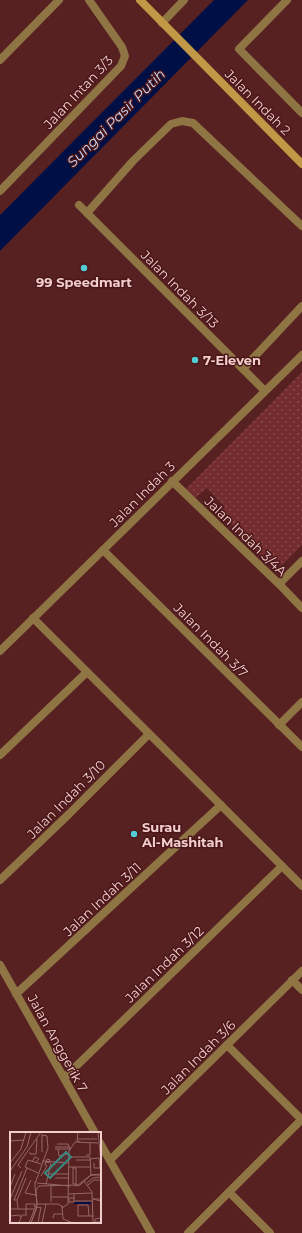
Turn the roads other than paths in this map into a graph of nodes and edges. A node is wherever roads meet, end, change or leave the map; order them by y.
1 (59, 0) edge
2 (89, 0) edge
3 (140, 0) edge
4 (184, 0) edge
5 (287, 0) edge
6 (162, 23) junction
7 (0, 60) edge
8 (302, 113) edge
9 (302, 164) edge
10 (0, 191) edge
11 (79, 205) dead end
12 (87, 213) junction
13 (302, 226) edge
14 (302, 306) edge
15 (302, 355) edge
16 (242, 369) junction
17 (264, 390) junction
18 (172, 481) junction
19 (103, 550) junction
20 (302, 561) edge
21 (279, 584) junction
22 (302, 608) edge
23 (33, 618) junction
24 (0, 651) edge
25 (87, 672) junction
26 (302, 702) edge
27 (279, 725) junction
28 (149, 734) junction
29 (302, 747) edge
30 (0, 755) edge
31 (221, 806) junction
32 (282, 866) junction
33 (0, 880) edge
34 (302, 886) edge
35 (0, 965) edge
36 (302, 971) edge
37 (292, 980) junction
38 (302, 990) edge
39 (16, 994) junction
40 (227, 1045) junction
41 (64, 1078) junction
42 (302, 1119) edge
43 (94, 1132) edge
44 (101, 1145) edge
45 (110, 1160) junction
46 (229, 1192) junction
47 (151, 1233) edge
48 (188, 1233) edge
49 (270, 1233) edge

1 - 7 street
2 - 10 street, Jalan Intan 3/3
3 - 6 street, Jalan Indah 2
4 - 6 street
5 - 8 street
6 - 9 street, Jalan Indah 2
11 - 12 street, Jalan Indah 3/13
12 - 13 street
12 - 16 street, Jalan Indah 3/13
14 - 16 street
15 - 17 street, Jalan Indah 3
16 - 17 street, Jalan Indah 3/13
17 - 18 street, Jalan Indah 3
18 - 19 street, Jalan Indah 3
18 - 21 street, Jalan Indah 3/4A
19 - 23 street, Jalan Indah 3
19 - 27 street, Jalan Indah 3/7
20 - 21 street
21 - 22 street, Jalan Indah 3/4A
23 - 24 street, Jalan Indah 3
23 - 25 street
25 - 28 street
25 - 30 street
26 - 27 street
27 - 29 street, Jalan Indah 3/7
28 - 31 street
28 - 33 street, Jalan Indah 3/10
31 - 32 street
31 - 39 street, Jalan Indah 3/11
32 - 34 street
32 - 41 street, Jalan Indah 3/12
35 - 39 street, Jalan Anggerik 7
36 - 37 street, Jalan Indah 3/6
37 - 38 street
37 - 40 street, Jalan Indah 3/6
39 - 41 street, Jalan Anggerik 7
40 - 42 street
40 - 45 street, Jalan Indah 3/6
41 - 43 street, Jalan Anggerik 7
42 - 46 street
44 - 45 street
45 - 47 street
46 - 48 street
46 - 49 street

